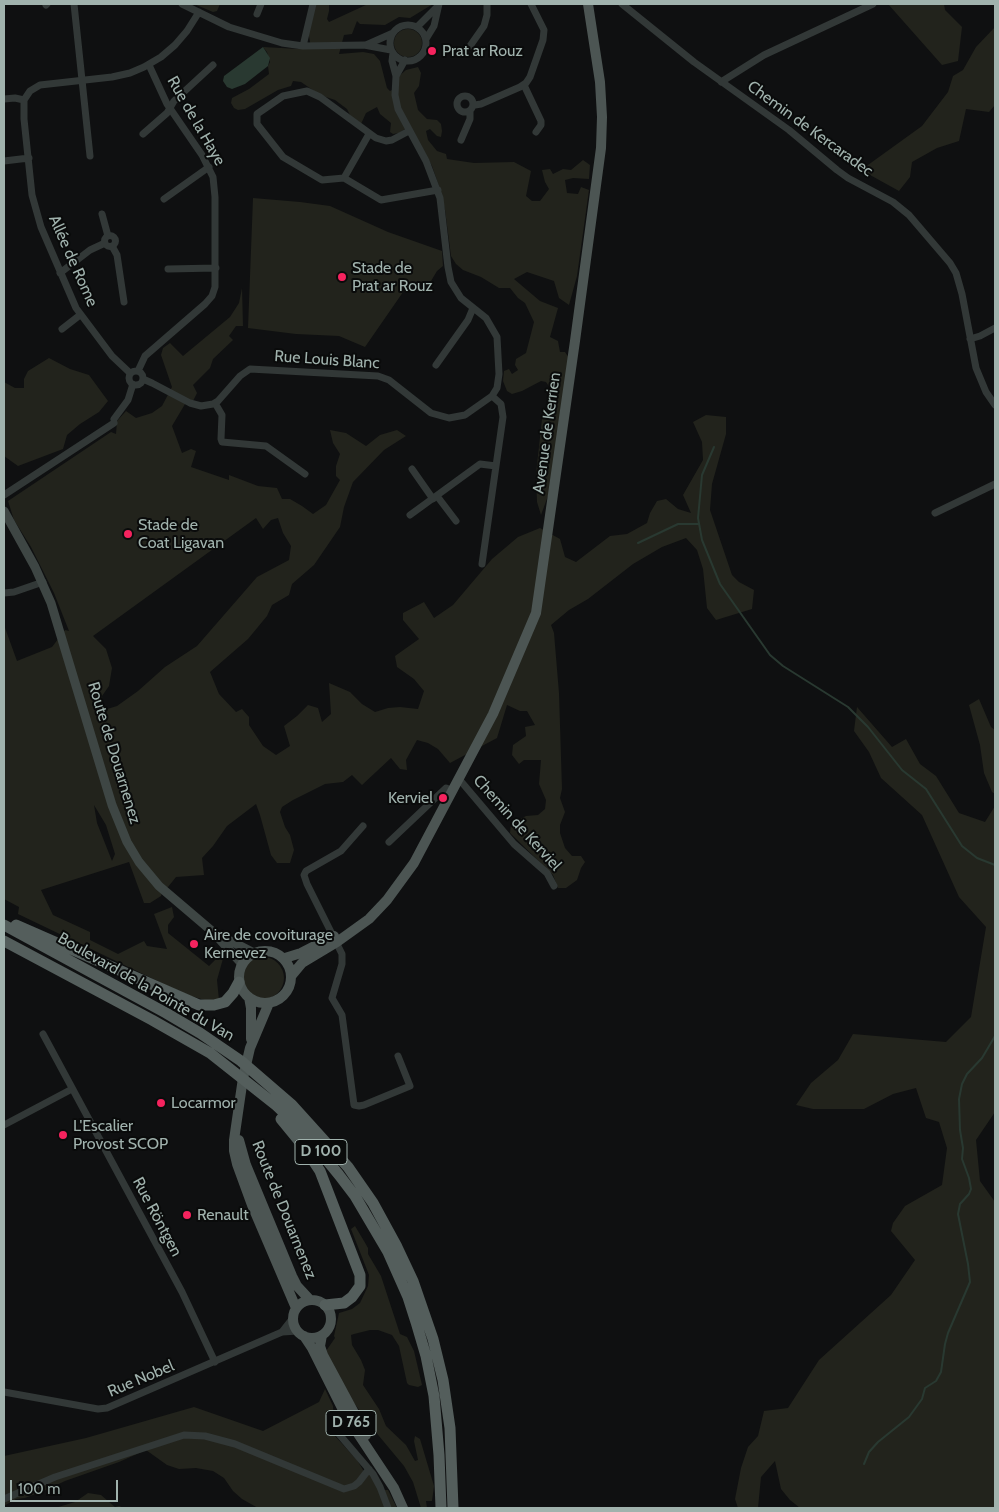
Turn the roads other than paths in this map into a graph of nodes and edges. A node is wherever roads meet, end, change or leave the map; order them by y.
1 (74, 4) edge
2 (182, 4) edge
3 (260, 4) edge
4 (312, 4) edge
5 (487, 4) edge
6 (531, 4) edge
7 (580, 4) edge
8 (588, 4) edge
9 (622, 4) edge
10 (874, 4) edge
11 (438, 5) edge
12 (199, 12) junction
13 (257, 14) dead end
14 (417, 27) junction
15 (393, 33) junction
16 (426, 39) junction
17 (364, 45) junction
18 (303, 46) junction
19 (470, 46) dead end
20 (392, 51) junction
21 (405, 60) junction
22 (598, 61) junction
23 (149, 64) junction
24 (213, 65) dead end
25 (396, 76) junction
26 (82, 80) junction
27 (721, 82) junction
28 (524, 85) junction
29 (4, 99) edge
30 (24, 100) junction
31 (475, 105) junction
32 (170, 109) junction
33 (470, 112) junction
34 (409, 131) junction
35 (536, 132) dead end
36 (142, 134) dead end
37 (369, 134) junction
38 (461, 140) dead end
39 (90, 156) dead end
40 (29, 158) junction
41 (4, 161) edge
42 (209, 168) junction
43 (344, 178) junction
44 (438, 190) junction
45 (164, 199) dead end
46 (102, 214) dead end
47 (106, 239) junction
48 (216, 268) junction
49 (168, 269) dead end
50 (60, 272) junction
51 (124, 302) dead end
52 (473, 308) junction
53 (80, 315) junction
54 (995, 328) edge
55 (62, 329) dead end
56 (970, 339) junction
57 (436, 365) dead end
58 (138, 371) junction
59 (130, 374) junction
60 (142, 379) junction
61 (133, 384) junction
62 (492, 396) junction
63 (215, 403) junction
64 (995, 405) edge
65 (496, 466) junction
66 (412, 469) dead end
67 (306, 474) dead end
68 (995, 484) edge
69 (4, 495) edge
70 (435, 497) junction
71 (4, 511) edge
72 (936, 513) dead end
73 (410, 515) dead end
74 (456, 521) dead end
75 (482, 564) dead end
76 (42, 582) junction
77 (4, 593) edge
78 (459, 779) junction
79 (453, 791) junction
80 (363, 826) dead end
81 (389, 842) dead end
82 (554, 886) dead end
83 (4, 920) edge
84 (4, 925) edge
85 (213, 932) junction
86 (335, 940) junction
87 (4, 941) edge
88 (254, 953) junction
89 (285, 958) junction
90 (242, 964) junction
91 (292, 975) junction
92 (239, 982) junction
93 (248, 997) junction
94 (269, 1003) junction
95 (43, 1034) dead end
96 (250, 1048) junction
97 (210, 1053) junction
98 (398, 1056) dead end
99 (72, 1089) junction
100 (4, 1125) edge
101 (237, 1128) junction
102 (310, 1300) junction
103 (325, 1305) junction
104 (294, 1313) junction
105 (282, 1332) junction
106 (301, 1334) junction
107 (322, 1335) junction
108 (215, 1362) junction
109 (4, 1392) edge
110 (348, 1403) junction
111 (345, 1414) junction
112 (369, 1468) junction
113 (4, 1499) edge
114 (388, 1508) edge
115 (403, 1508) edge
116 (409, 1508) edge
117 (441, 1508) edge
118 (453, 1508) edge

1 - 26 street
2 - 12 street
3 - 13 street
4 - 18 street
5 - 19 street
6 - 28 street
7 - 22 main road, Avenue de Kerrien
8 - 22 main road, Avenue de Kerrien
9 - 27 street, Chemin de Kercaradec
10 - 27 street
11 - 14 street
11 - 16 street
12 - 18 street
12 - 23 street
14 - 15 street
14 - 16 street
15 - 17 street
15 - 20 street
16 - 21 street
17 - 18 street
17 - 20 street
20 - 21 street
20 - 25 street
21 - 25 street
22 - 78 main road, Avenue de Kerrien
23 - 26 street
23 - 32 street, Rue de la Haye
24 - 32 street
25 - 34 street
26 - 30 street
26 - 39 street
27 - 56 street, Chemin de Kercaradec
28 - 31 street
28 - 35 street
29 - 30 street
30 - 40 street, Allée de Rome
31 - 33 street
31 - 33 street
32 - 36 street
32 - 42 street, Rue de la Haye
33 - 38 street
34 - 37 street
34 - 44 street
37 - 43 street
37 - 43 street
40 - 41 street
40 - 50 street, Allée de Rome
42 - 45 street
42 - 48 street, Rue de la Haye
43 - 44 street
44 - 52 street
46 - 47 street
47 - 50 street
47 - 51 street
48 - 49 street
48 - 58 street, Rue de la Haye
50 - 53 street, Allée de Rome
52 - 57 street
52 - 62 street
53 - 55 street
53 - 59 street, Allée de Rome
54 - 56 street
56 - 64 street, Chemin de Kercaradec
58 - 59 street
58 - 60 street
59 - 61 street
60 - 61 street
60 - 63 street
61 - 69 street
62 - 63 street, Rue Louis Blanc
62 - 65 street
63 - 67 street
65 - 70 street
65 - 75 street
66 - 70 street
68 - 72 street
70 - 73 street
70 - 74 street
71 - 76 main road, Route de Douarnenez
76 - 77 street
76 - 85 main road, Route de Douarnenez
78 - 79 main road, Avenue de Kerrien
78 - 82 street, Chemin de Kerviel
79 - 81 street
79 - 86 main road, Avenue de Kerrien
80 - 86 street
83 - 92 highway
84 - 118 highway, Boulevard de la Pointe du Van / D 100
85 - 88 main road, Route de Douarnenez
85 - 90 main road, Route de Douarnenez
86 - 89 main road, Avenue de Kerrien
86 - 91 main road, Avenue de Kerrien
86 - 98 street
87 - 97 highway, Boulevard de la Pointe du Van / D 100
88 - 89 main road
88 - 90 main road
89 - 91 main road
90 - 92 main road
91 - 94 main road
92 - 93 main road
93 - 94 main road
93 - 96 main road, Route de Douarnenez
94 - 96 main road, Route de Douarnenez
95 - 99 street, Rue Röntgen
96 - 101 main road, Route de Douarnenez
97 - 103 highway
97 - 117 highway, Boulevard de la Pointe du Van / D 100
99 - 100 street
99 - 108 street, Rue Röntgen
101 - 102 main road, Route de Douarnenez
101 - 104 main road, Route de Douarnenez
102 - 103 main road
102 - 104 main road
103 - 107 main road
104 - 105 street, Rue Nobel
104 - 106 main road
105 - 106 street, Rue Nobel
105 - 108 street, Rue Nobel
106 - 107 main road
106 - 111 main road, D 765
107 - 110 main road, D 765
108 - 109 street, Rue Nobel
110 - 111 street
110 - 116 main road, D 765
111 - 112 street
111 - 115 main road, D 765
112 - 113 street
112 - 114 street

